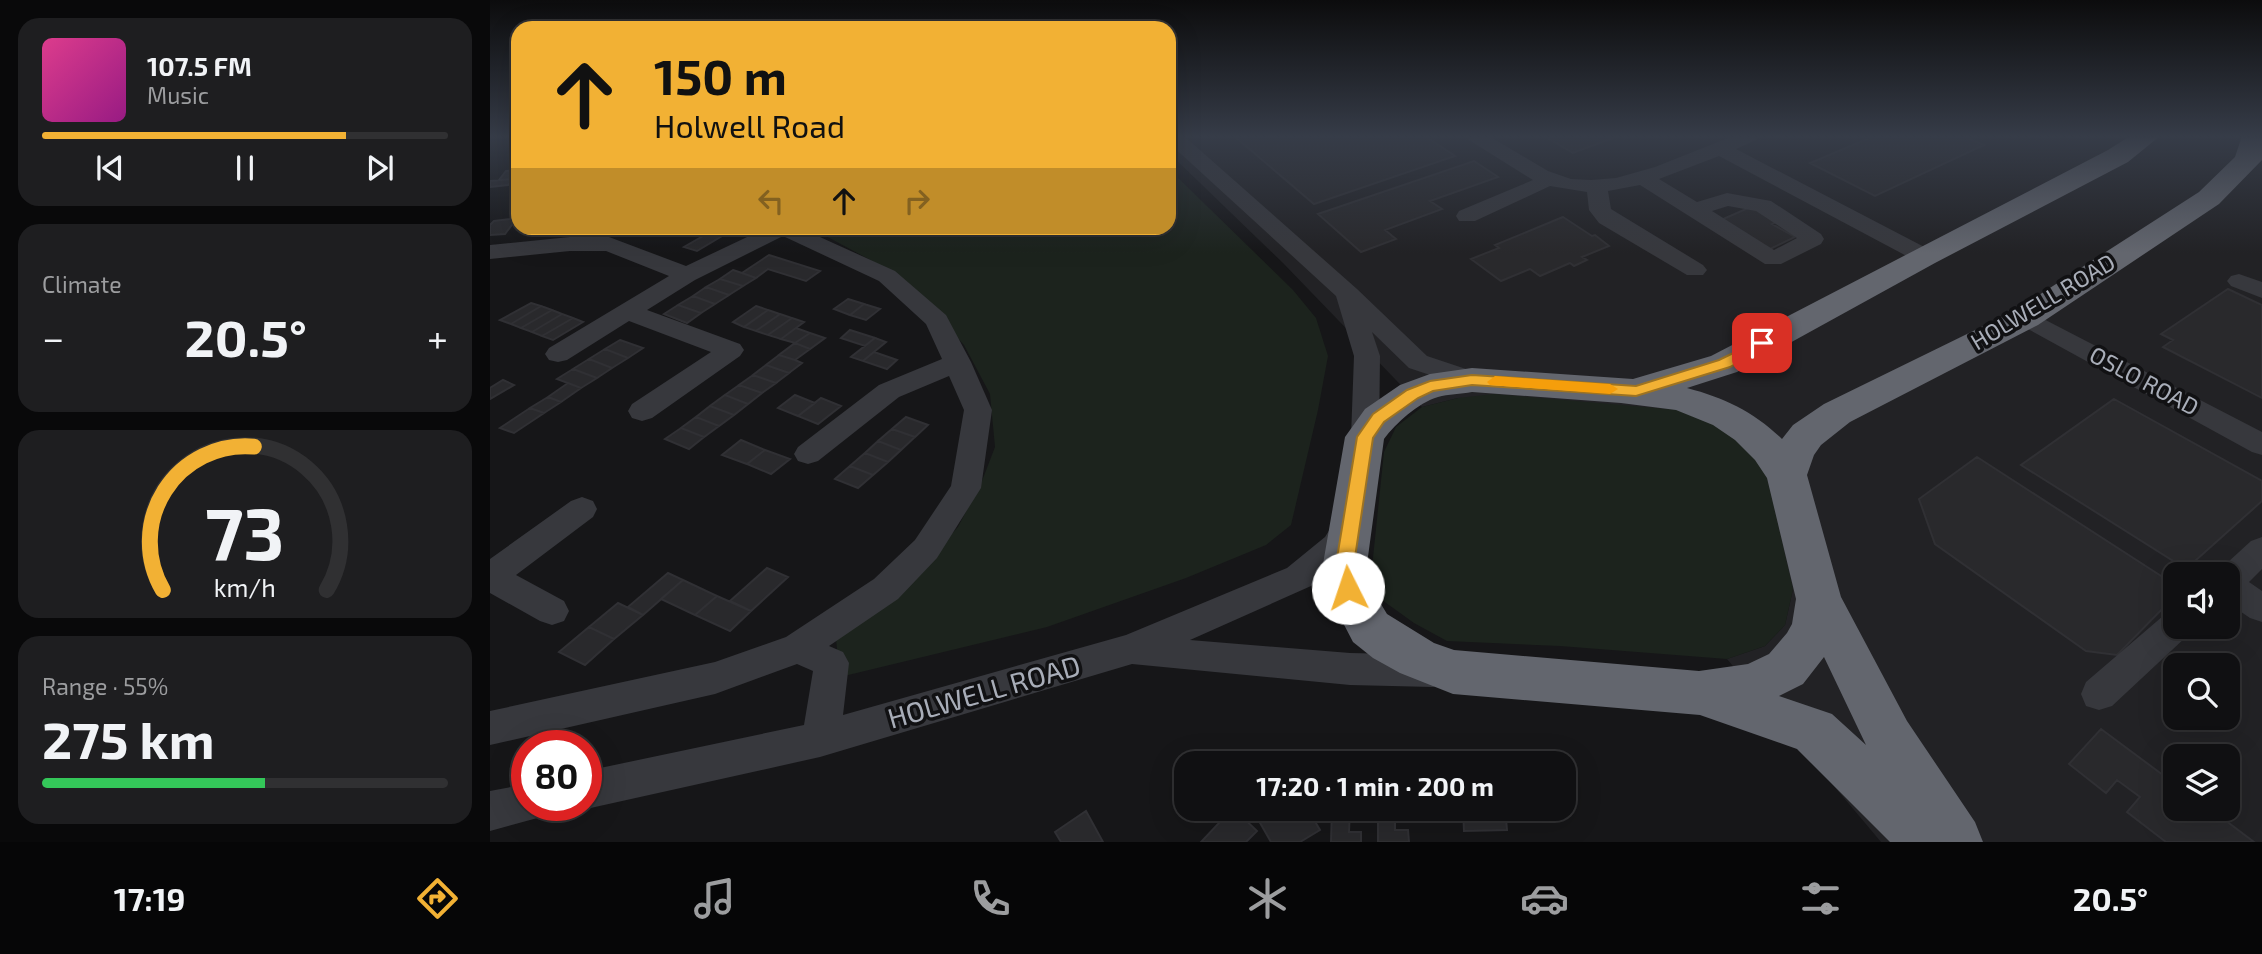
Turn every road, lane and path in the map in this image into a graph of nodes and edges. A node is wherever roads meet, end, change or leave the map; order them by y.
1 (1216, 175) edge
2 (1545, 175) edge
3 (1646, 175) edge
4 (1771, 175) edge
5 (2081, 175) edge
6 (2233, 175) edge
7 (1549, 177) junction
8 (1641, 177) junction
9 (1596, 185) junction
10 (1695, 210) dead end
11 (1467, 216) dead end
12 (769, 235) edge
13 (798, 235) edge
14 (490, 252) edge
15 (1924, 256) junction
16 (1695, 270) dead end
17 (687, 275) junction
18 (2239, 281) dead end
19 (2262, 291) edge
20 (1348, 294) junction
21 (628, 312) junction
22 (2026, 318) junction
23 (558, 354) dead end
24 (958, 362) junction
25 (1472, 380) junction
26 (1636, 391) junction
27 (642, 411) dead end
28 (1365, 437) junction
29 (2262, 445) edge
30 (808, 454) dead end
31 (1787, 475) junction
32 (582, 509) dead end
33 (1349, 524) junction
34 (2262, 550) edge
35 (2240, 571) edge
36 (490, 577) edge
37 (2240, 592) edge
38 (1819, 599) junction
39 (2262, 608) edge
40 (552, 611) dead end
41 (2163, 637) edge
42 (798, 648) junction
43 (1132, 649) junction
44 (1453, 672) junction
45 (1699, 693) junction
46 (2099, 694) dead end
47 (490, 728) edge
48 (820, 739) junction
49 (602, 787) edge
50 (511, 806) edge
51 (490, 811) edge
52 (1930, 842) edge
53 (1955, 842) edge

1 - 20 street
2 - 7 street
3 - 8 street
4 - 15 street
5 - 15 highway
6 - 22 highway, HOLWELL ROAD
7 - 9 street
7 - 11 street
8 - 9 street
8 - 10 street
9 - 16 street
12 - 17 street
13 - 24 street
14 - 17 street
15 - 26 highway
17 - 21 street
18 - 19 street
20 - 25 street
20 - 28 street
21 - 23 street
21 - 27 street
22 - 29 street, OSLO ROAD
22 - 31 highway, HOLWELL ROAD
24 - 30 street
24 - 42 street
25 - 26 highway
25 - 28 highway
26 - 31 highway
28 - 33 highway
31 - 38 highway
32 - 36 street
33 - 43 street, HOLWELL ROAD
33 - 44 highway
34 - 35 street
36 - 40 street
37 - 39 street
38 - 45 highway
38 - 53 highway
41 - 46 street
42 - 47 street
42 - 48 street
43 - 44 street
43 - 48 street, HOLWELL ROAD
44 - 45 highway
45 - 52 highway
48 - 49 street, HOLWELL ROAD
50 - 51 street

